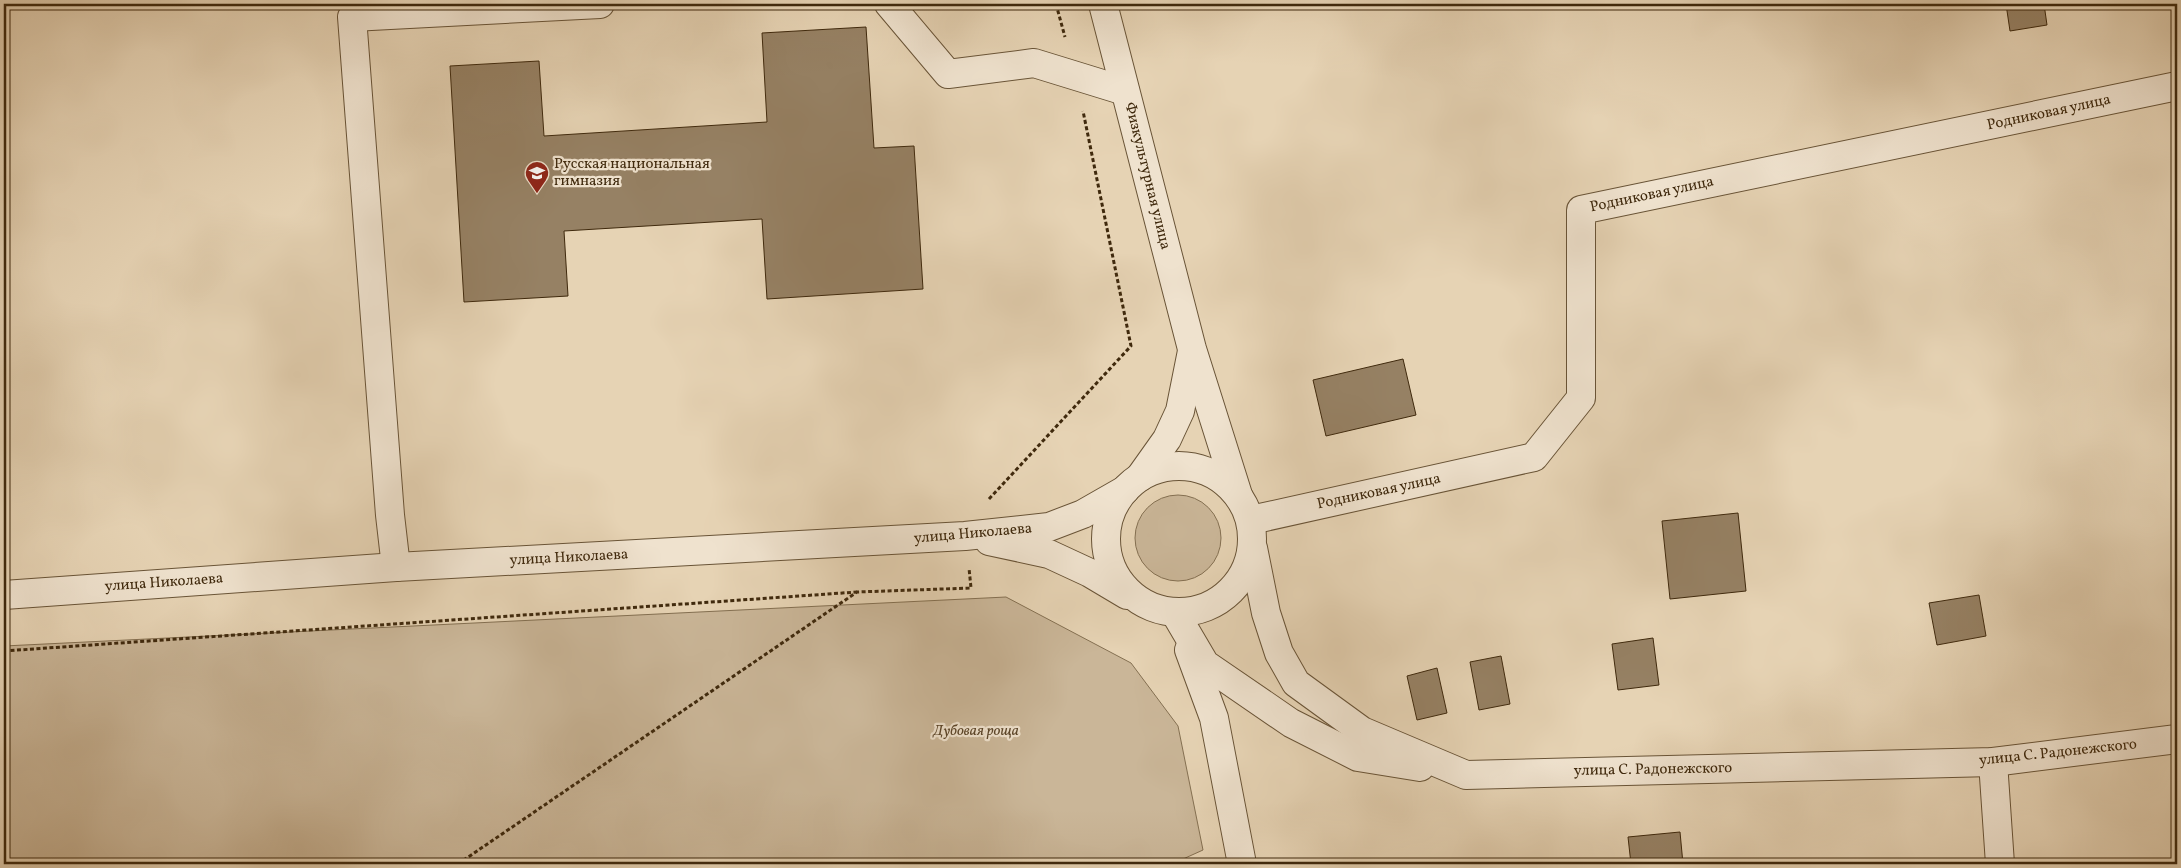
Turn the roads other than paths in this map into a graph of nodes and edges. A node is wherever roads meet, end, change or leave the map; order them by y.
1 (600, 4) edge
2 (889, 4) edge
3 (1103, 4) edge
4 (2177, 86) edge
5 (1125, 91) junction
6 (1192, 349) junction
7 (1132, 483) junction
8 (1238, 495) junction
9 (1251, 520) junction
10 (965, 536) junction
11 (1253, 548) junction
12 (396, 567) junction
13 (4, 595) edge
14 (1136, 600) junction
15 (1175, 613) junction
16 (2177, 739) edge
17 (1993, 762) junction
18 (1466, 775) junction
19 (1242, 864) edge
20 (2000, 864) edge

1 - 12 street
2 - 5 street
3 - 5 street, Физкультурная улица
4 - 9 street, Родниковая улица
5 - 6 street, Физкультурная улица
6 - 7 street, Физкультурная улица
6 - 8 street, Физкультурная улица
7 - 8 street, Физкультурная улица
7 - 10 street, улица Николаева
7 - 14 street, Физкультурная улица
8 - 9 street, Физкультурная улица
9 - 11 street, Физкультурная улица
10 - 12 street, улица Николаева
10 - 14 street
11 - 15 street, Физкультурная улица
11 - 18 street, улица С. Радонежского
12 - 13 street, улица Николаева
14 - 15 street, Физкультурная улица
15 - 18 street
15 - 19 street
16 - 17 street, улица С. Радонежского
17 - 18 street, улица С. Радонежского
17 - 20 street

